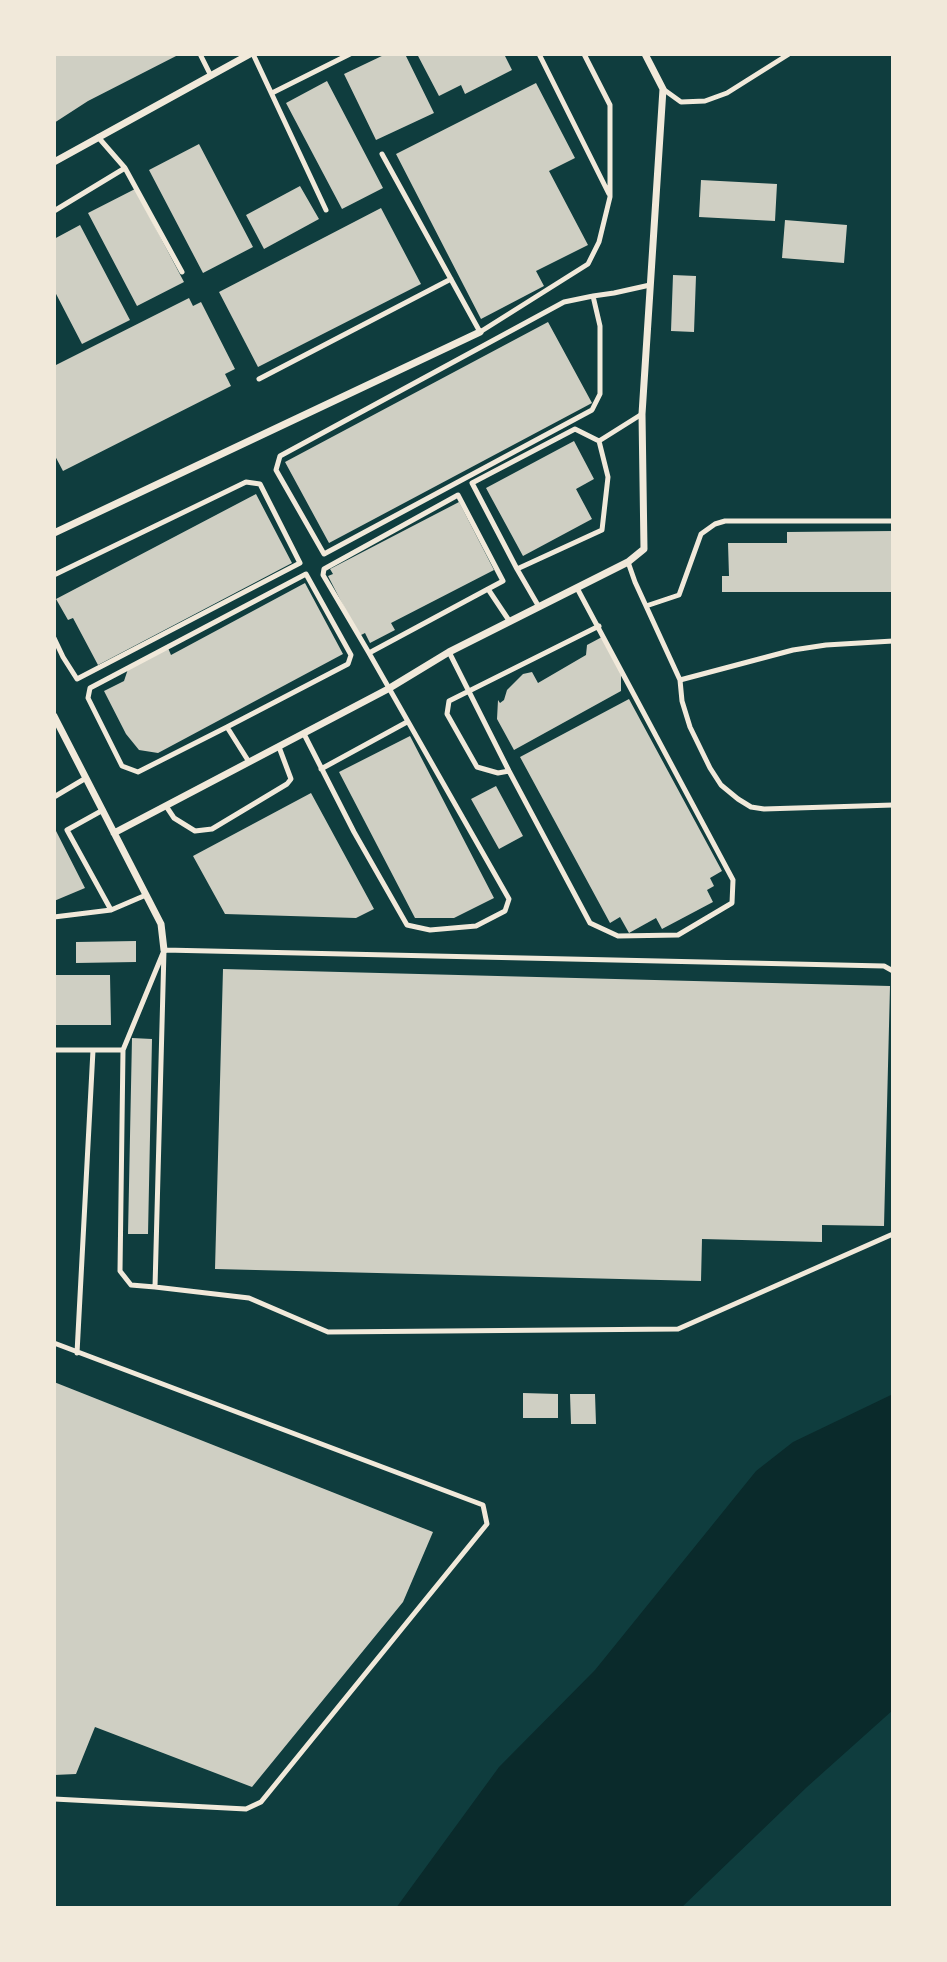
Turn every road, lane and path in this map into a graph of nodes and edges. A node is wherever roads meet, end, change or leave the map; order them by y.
1 (200, 54) edge
2 (252, 54) edge
3 (349, 54) edge
4 (547, 54) edge
5 (584, 54) edge
6 (645, 54) edge
7 (789, 54) edge
8 (539, 56) edge
9 (211, 76) junction
10 (663, 89) junction
11 (272, 93) junction
12 (98, 137) junction
13 (382, 154) dead end
14 (54, 162) edge
15 (125, 168) junction
16 (610, 197) junction
17 (326, 210) dead end
18 (54, 211) edge
19 (182, 272) dead end
20 (451, 279) junction
21 (650, 285) junction
22 (593, 296) junction
23 (480, 332) junction
24 (259, 379) dead end
25 (642, 414) junction
26 (598, 441) junction
27 (893, 521) edge
28 (54, 533) edge
29 (628, 562) junction
30 (517, 569) junction
31 (54, 575) edge
32 (577, 588) junction
33 (488, 589) junction
34 (646, 606) junction
35 (539, 607) junction
36 (510, 622) junction
37 (599, 626) junction
38 (54, 638) edge
39 (893, 641) edge
40 (449, 652) junction
41 (369, 653) junction
42 (63, 657) junction
43 (54, 661) edge
44 (680, 680) junction
45 (388, 689) junction
46 (468, 691) junction
47 (54, 716) edge
48 (407, 722) junction
49 (227, 727) junction
50 (304, 734) junction
51 (279, 747) junction
52 (249, 762) junction
53 (321, 769) junction
54 (509, 771) junction
55 (86, 778) junction
56 (54, 797) edge
57 (893, 805) edge
58 (166, 806) junction
59 (103, 810) junction
60 (114, 833) junction
61 (146, 895) junction
62 (111, 910) junction
63 (54, 917) edge
64 (164, 950) junction
65 (893, 971) edge
66 (54, 1050) edge
67 (93, 1050) junction
68 (123, 1050) junction
69 (893, 1234) edge
70 (155, 1287) junction
71 (54, 1343) edge
72 (77, 1353) junction
73 (54, 1799) edge

1 - 9 lane
2 - 9 street
2 - 11 lane
3 - 11 lane
4 - 8 lane
5 - 16 lane
6 - 10 street
7 - 10 lane
8 - 16 lane
9 - 12 street
10 - 21 street
11 - 17 lane
12 - 14 street
12 - 15 lane
13 - 20 lane
15 - 18 lane
15 - 19 lane
16 - 23 lane
20 - 23 lane
20 - 24 lane
21 - 22 lane
21 - 25 street
22 - 22 lane
23 - 28 street
25 - 26 lane
25 - 29 street
26 - 30 lane
26 - 30 lane
27 - 34 lane
29 - 32 street
29 - 34 lane
30 - 35 lane
31 - 42 lane
32 - 35 street
32 - 37 lane
33 - 36 lane
33 - 41 lane
33 - 41 lane
34 - 44 lane
35 - 36 street
36 - 40 street
37 - 46 lane
37 - 54 lane
38 - 42 lane
39 - 44 lane
40 - 45 street
40 - 46 lane
41 - 45 lane
42 - 43 lane
44 - 57 lane
45 - 48 lane
45 - 50 street
46 - 54 lane
46 - 54 lane
47 - 55 street
48 - 53 lane
48 - 53 lane
49 - 49 lane
49 - 52 lane
50 - 51 street
50 - 53 lane
51 - 52 street
51 - 58 lane
52 - 58 street
55 - 56 lane
55 - 59 street
58 - 60 street
59 - 60 street
59 - 62 lane
60 - 61 street
61 - 62 lane
61 - 64 street
62 - 63 lane
64 - 65 lane
64 - 68 lane
64 - 70 lane
66 - 67 lane
67 - 68 lane
67 - 72 lane
68 - 70 lane
69 - 70 lane
71 - 72 lane
72 - 73 lane

